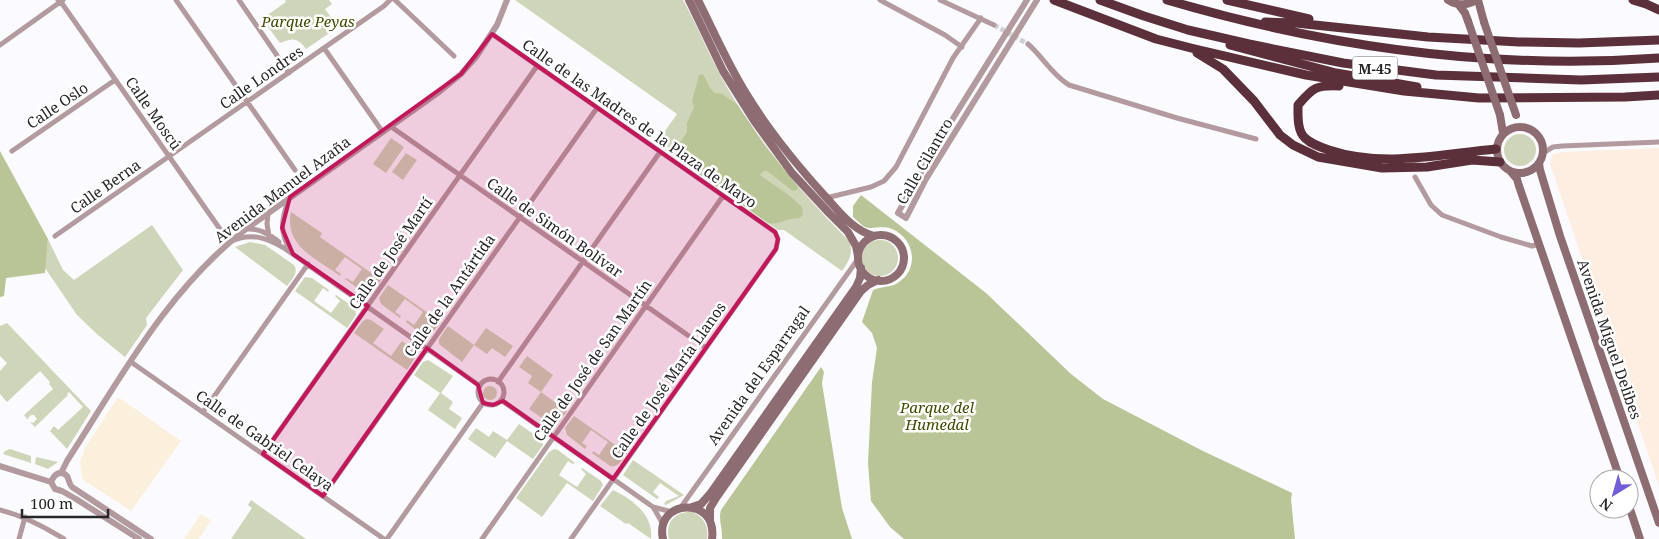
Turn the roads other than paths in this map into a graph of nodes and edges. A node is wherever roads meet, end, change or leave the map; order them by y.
1 (176, 0) edge
2 (239, 0) edge
3 (390, 0) edge
4 (395, 0) edge
5 (507, 0) edge
6 (689, 0) edge
7 (698, 0) edge
8 (880, 0) edge
9 (940, 0) edge
10 (1027, 0) edge
11 (1037, 0) edge
12 (1054, 0) edge
13 (1100, 0) edge
14 (1167, 0) edge
15 (1227, 0) edge
16 (1448, 0) edge
17 (1477, 0) edge
18 (1633, 0) edge
19 (61, 1) edge
20 (1459, 5) junction
21 (1659, 10) edge
22 (982, 18) junction
23 (1255, 23) junction
24 (994, 24) tunnel mouth
25 (1188, 30) junction
26 (1361, 30) junction
27 (492, 34) junction
28 (1659, 40) edge
29 (1028, 44) tunnel mouth
30 (0, 45) edge
31 (962, 47) junction
32 (324, 48) junction
33 (1191, 48) junction
34 (454, 56) dead end
35 (1659, 58) edge
36 (537, 66) junction
37 (289, 73) junction
38 (1659, 77) edge
39 (116, 80) junction
40 (1404, 91) junction
41 (1659, 95) edge
42 (1534, 98) junction
43 (247, 102) junction
44 (597, 108) junction
45 (390, 126) junction
46 (1524, 127) junction
47 (382, 131) junction
48 (1503, 133) junction
49 (1256, 139) dead end
50 (1659, 142) edge
51 (1496, 149) junction
52 (12, 151) dead end
53 (660, 152) junction
54 (1543, 153) junction
55 (169, 156) junction
56 (1500, 162) junction
57 (1539, 164) junction
58 (294, 170) dead end
59 (1511, 172) junction
60 (460, 176) junction
61 (1415, 177) dead end
62 (723, 196) junction
63 (290, 197) junction
64 (826, 198) junction
65 (268, 213) junction
66 (519, 218) junction
67 (246, 229) junction
68 (775, 232) joint
69 (55, 236) dead end
70 (269, 236) junction
71 (874, 236) junction
72 (229, 242) junction
73 (1540, 244) junction
74 (293, 254) junction
75 (858, 257) junction
76 (583, 262) junction
77 (308, 264) junction
78 (860, 268) junction
79 (878, 280) junction
80 (368, 306) junction
81 (646, 306) junction
82 (428, 348) junction
83 (706, 348) junction
84 (131, 362) junction
85 (498, 382) junction
86 (480, 386) junction
87 (501, 400) junction
88 (483, 403) junction
89 (203, 412) junction
90 (554, 437) junction
91 (263, 454) junction
92 (0, 466) edge
93 (1617, 469) edge
94 (62, 474) junction
95 (613, 479) junction
96 (51, 482) junction
97 (69, 483) junction
98 (62, 491) junction
99 (323, 496) junction
100 (653, 507) junction
101 (692, 507) junction
102 (681, 508) junction
103 (0, 510) edge
104 (672, 512) junction
105 (25, 517) junction
106 (1633, 519) edge
107 (710, 520) junction
108 (1659, 523) edge
109 (663, 524) junction
110 (19, 539) edge
111 (64, 539) edge
112 (139, 539) edge
113 (151, 539) edge
114 (386, 539) edge
115 (482, 539) edge
116 (571, 539) edge
117 (663, 539) edge
118 (712, 539) edge
119 (1640, 539) edge

1 - 43 street
2 - 37 street
3 - 32 street, Calle Londres
4 - 34 street
5 - 27 street, Avenida Manuel Azaña
6 - 75 main road
7 - 64 main road
8 - 31 street
9 - 22 street
10 - 11 street, Calle Cilantro
12 - 33 highway
13 - 25 highway, M-45
14 - 23 highway, M-45
15 - 26 highway
16 - 20 main road
17 - 20 main road
17 - 46 main road, bridge
18 - 21 highway
19 - 30 street
19 - 39 street, Calle Moscú
20 - 48 main road, bridge
22 - 24 street
22 - 31 street
23 - 26 highway
23 - 35 highway, M-45
25 - 38 highway, M-45
25 - 42 highway
26 - 28 highway
27 - 36 street, Calle de las Madres de la Plaza de Mayo
27 - 45 street, Avenida Manuel Azaña
29 - 49 street
31 - 64 street
32 - 37 street, Calle Londres
32 - 47 street
33 - 40 highway
33 - 56 highway
36 - 44 street, Calle de las Madres de la Plaza de Mayo
36 - 60 street, Calle de José Martí
37 - 43 street, Calle Londres
39 - 52 street, Calle Oslo
39 - 55 street, Calle Moscú
40 - 42 highway
40 - 51 highway
41 - 42 highway
43 - 55 street, Calle Londres
43 - 58 street
44 - 53 street, Calle de las Madres de la Plaza de Mayo
44 - 66 street, Calle de la Antártida
45 - 47 street, Avenida Manuel Azaña
45 - 60 street, Calle de Simón Bolívar
46 - 48 main road
46 - 54 main road
47 - 63 street, Avenida Manuel Azaña
48 - 51 main road
50 - 54 street
51 - 56 main road
53 - 62 street, Calle de las Madres de la Plaza de Mayo
53 - 76 street
54 - 57 main road
55 - 69 street, Calle Berna
55 - 72 street, Calle Moscú
56 - 59 main road
57 - 59 main road
57 - 108 main road, Avenida Miguel Delibes
59 - 73 main road
60 - 66 street, Calle de Simón Bolívar
60 - 80 street, Calle de José Martí
61 - 73 street
62 - 68 street, Calle de las Madres de la Plaza de Mayo
62 - 81 street, Calle de José de San Martín
63 - 65 street, Avenida Manuel Azaña
63 - 74 street
64 - 71 main road
65 - 67 street, Avenida Manuel Azaña
65 - 70 street
66 - 76 street, Calle de Simón Bolívar
66 - 82 street, Calle de la Antártida
67 - 70 street
67 - 72 street, Avenida Manuel Azaña
68 - 83 street, Calle de José María Llanos
70 - 72 street
70 - 74 street
71 - 75 main road
71 - 79 main road
72 - 84 street, Avenida Manuel Azaña
73 - 93 main road
74 - 77 street
75 - 78 main road
75 - 102 street, Avenida del Esparragal
76 - 81 street, Calle de Simón Bolívar
76 - 85 street
77 - 80 street
77 - 89 street
78 - 79 main road
78 - 101 main road, Avenida del Esparragal
79 - 107 main road
80 - 82 street
80 - 91 street, Calle de José Martí
81 - 83 street, Calle de Simón Bolívar
81 - 90 street, Calle de José de San Martín
82 - 86 street
82 - 99 street, Calle de la Antártida
83 - 95 street, Calle de José María Llanos
84 - 89 street, Calle de Gabriel Celaya
84 - 94 street, Avenida Manuel Azaña
85 - 86 street
85 - 87 street
86 - 88 street
87 - 88 street
87 - 90 street
88 - 114 street
89 - 91 street, Calle de Gabriel Celaya
90 - 95 street
90 - 115 street, Calle de José de San Martín
91 - 99 street, Calle de Gabriel Celaya
92 - 96 street
94 - 96 street
94 - 97 street
95 - 100 street
95 - 116 street, Calle de José María Llanos
96 - 98 street
97 - 98 street
97 - 113 street
98 - 112 street
99 - 114 street, Calle de Gabriel Celaya
100 - 104 street
100 - 109 street
101 - 102 main road
101 - 107 main road
102 - 104 main road
103 - 105 street
104 - 109 main road
105 - 110 street
105 - 111 street
106 - 119 main road
107 - 118 main road
109 - 117 main road

